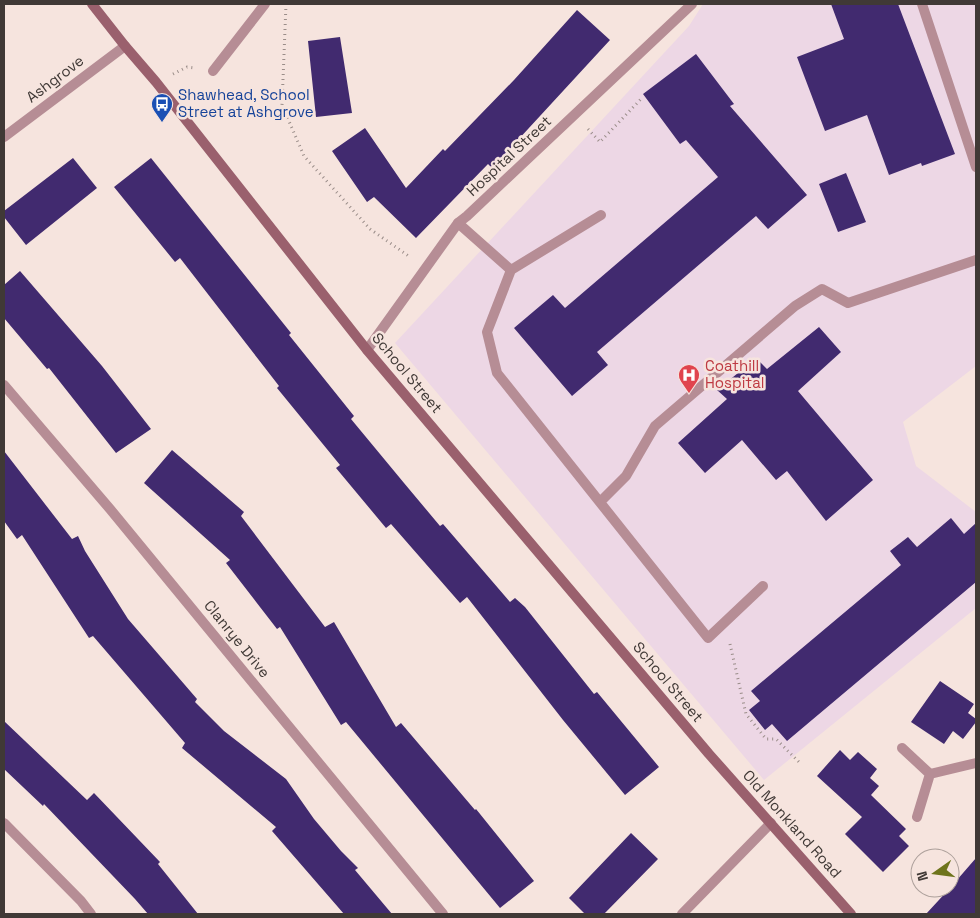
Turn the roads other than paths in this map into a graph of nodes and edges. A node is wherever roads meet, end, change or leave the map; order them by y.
1 (92, 4) edge
2 (265, 4) edge
3 (692, 4) edge
4 (922, 4) edge
5 (125, 46) junction
6 (212, 71) road end
7 (4, 137) edge
8 (976, 167) edge
9 (601, 215) dead end
10 (458, 223) junction
11 (976, 260) edge
12 (511, 270) junction
13 (367, 350) junction
14 (4, 385) edge
15 (600, 502) junction
16 (763, 586) dead end
17 (902, 748) dead end
18 (709, 754) joint
19 (976, 763) edge
20 (930, 774) junction
21 (917, 817) dead end
22 (4, 823) edge
23 (771, 823) junction
24 (91, 914) edge
25 (443, 914) edge
26 (682, 914) edge
27 (851, 914) edge

1 - 5 street, School Street
2 - 6 street
3 - 10 street, Hospital Street
4 - 8 street
5 - 7 street, Ashgrove
5 - 13 street, School Street
9 - 12 street
10 - 12 street
10 - 13 street, Hospital Street
11 - 15 street
12 - 15 street
13 - 18 street, School Street
14 - 25 street, Clanrye Drive
15 - 16 street
17 - 20 street
18 - 23 street, Old Monkland Road
19 - 20 street
20 - 21 street
22 - 24 street
23 - 26 street
23 - 27 street, Old Monkland Road

